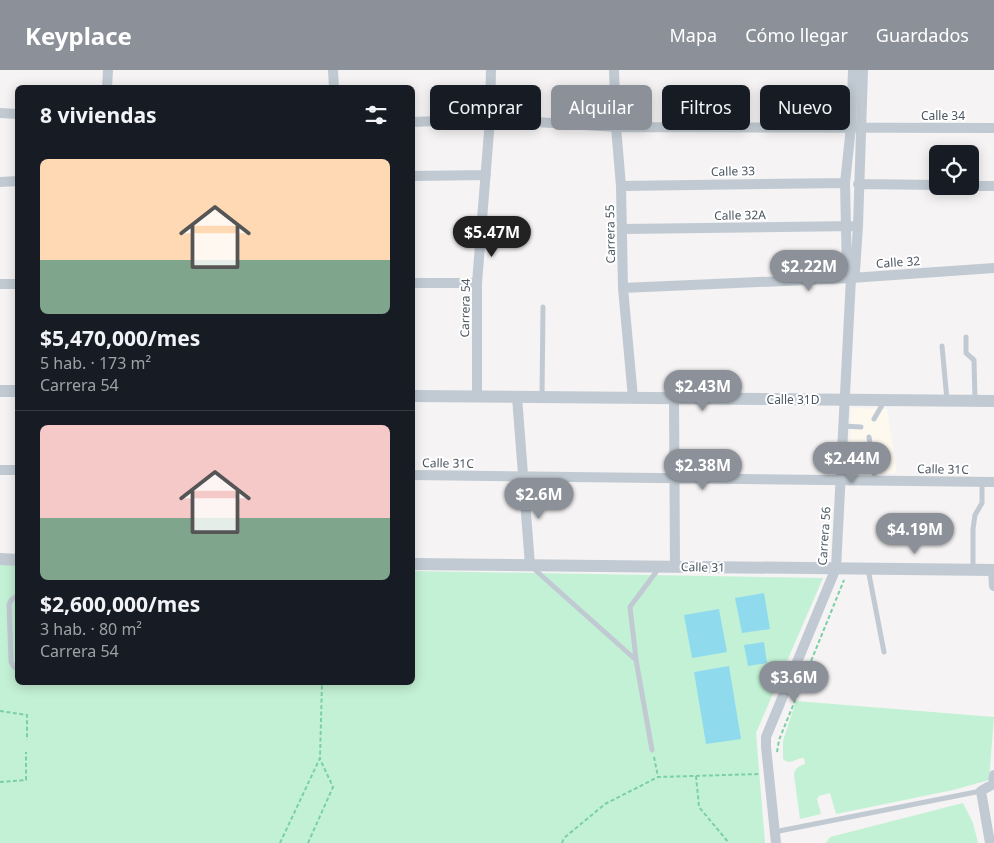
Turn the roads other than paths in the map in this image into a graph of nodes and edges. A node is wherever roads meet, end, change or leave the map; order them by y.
1 (108, 70) edge
2 (333, 70) edge
3 (491, 70) edge
4 (614, 70) edge
5 (853, 70) edge
6 (863, 70) edge
7 (107, 85) edge
8 (334, 85) edge
9 (491, 85) edge
10 (615, 85) edge
11 (0, 113) edge
12 (15, 114) edge
13 (430, 121) edge
14 (415, 122) edge
15 (652, 126) edge
16 (856, 127) junction
17 (994, 128) edge
18 (489, 130) edge
19 (616, 130) edge
20 (486, 175) junction
21 (415, 176) edge
22 (15, 181) edge
23 (0, 182) edge
24 (845, 183) junction
25 (858, 184) junction
26 (929, 185) edge
27 (621, 186) junction
28 (979, 186) edge
29 (994, 186) edge
30 (853, 226) junction
31 (622, 230) junction
32 (994, 268) edge
33 (851, 278) junction
34 (415, 283) edge
35 (477, 283) junction
36 (0, 284) edge
37 (15, 284) edge
38 (623, 288) junction
39 (543, 307) dead end
40 (966, 337) dead end
41 (942, 346) dead end
42 (0, 390) edge
43 (15, 391) edge
44 (415, 396) edge
45 (477, 396) junction
46 (517, 397) junction
47 (542, 397) junction
48 (633, 398) junction
49 (674, 399) junction
50 (844, 399) junction
51 (885, 400) junction
52 (947, 400) junction
53 (975, 400) junction
54 (994, 400) edge
55 (874, 419) dead end
56 (843, 426) junction
57 (861, 427) dead end
58 (869, 436) dead end
59 (872, 455) dead end
60 (873, 466) dead end
61 (0, 470) edge
62 (15, 470) edge
63 (415, 474) edge
64 (523, 476) junction
65 (674, 478) junction
66 (840, 480) junction
67 (875, 481) junction
68 (982, 482) junction
69 (994, 482) edge
70 (0, 559) edge
71 (15, 560) edge
72 (415, 564) edge
73 (530, 565) junction
74 (660, 566) junction
75 (675, 567) junction
76 (836, 568) junction
77 (868, 568) junction
78 (973, 570) junction
79 (994, 570) edge
80 (994, 586) edge
81 (15, 597) edge
82 (884, 652) dead end
83 (636, 660) junction
84 (15, 668) edge
85 (652, 750) road end
86 (994, 775) edge
87 (981, 791) junction
88 (775, 838) edge
89 (990, 843) edge

1 - 7 street
2 - 8 street
3 - 9 street, Carrera 54
4 - 10 street, Carrera 55
5 - 16 street, Carrera 56
6 - 16 street, Carrera 56
11 - 12 street
13 - 14 street, Calle 34
15 - 16 street, Calle 34
16 - 17 street, Calle 34
16 - 24 street, Carrera 56
16 - 25 street, Carrera 56
18 - 20 street, Carrera 54
19 - 27 street, Carrera 55
20 - 21 street
20 - 35 street, Carrera 54
22 - 23 street
24 - 27 street, Calle 33
24 - 30 street, Carrera 56
25 - 26 street
25 - 30 street, Carrera 56
27 - 31 street, Carrera 55
28 - 29 street
30 - 31 street, Calle 32A
30 - 33 street, Carrera 56
31 - 38 street, Carrera 55
32 - 33 street, Calle 32
33 - 38 street, Calle 32
33 - 50 street, Carrera 56
34 - 35 street
35 - 45 street, Carrera 54
36 - 37 street
38 - 48 street, Carrera 55
39 - 47 lane
40 - 53 lane
41 - 52 lane
42 - 43 street
44 - 45 street, Calle 31D
45 - 46 street, Calle 31D
46 - 47 street, Calle 31D
46 - 64 street
47 - 48 street, Calle 31D
48 - 49 street, Calle 31D
49 - 50 street, Calle 31D
49 - 65 street
50 - 51 street, Calle 31D
50 - 56 street, Carrera 56
51 - 52 street, Calle 31D
51 - 55 lane
52 - 53 street, Calle 31D
53 - 54 street, Calle 31D
56 - 57 lane
56 - 66 street, Carrera 56
58 - 59 lane
60 - 67 lane
61 - 62 street
63 - 64 street, Calle 31C
64 - 65 street, Calle 31C
64 - 73 street
65 - 66 street, Calle 31C
65 - 75 street
66 - 67 street, Calle 31C
66 - 76 street, Carrera 56
67 - 68 street, Calle 31C
68 - 69 street, Calle 31C
68 - 78 lane
70 - 71 street
72 - 73 street, Calle 31
73 - 74 street, Calle 31
73 - 83 lane
74 - 75 street, Calle 31
74 - 83 lane
75 - 76 street, Calle 31
76 - 77 street, Calle 31
76 - 88 street, Carrera 56
77 - 78 street, Calle 31
77 - 82 lane
78 - 79 street, Calle 31
79 - 80 street
81 - 84 lane
83 - 85 lane
86 - 87 street
87 - 88 lane
87 - 89 street

